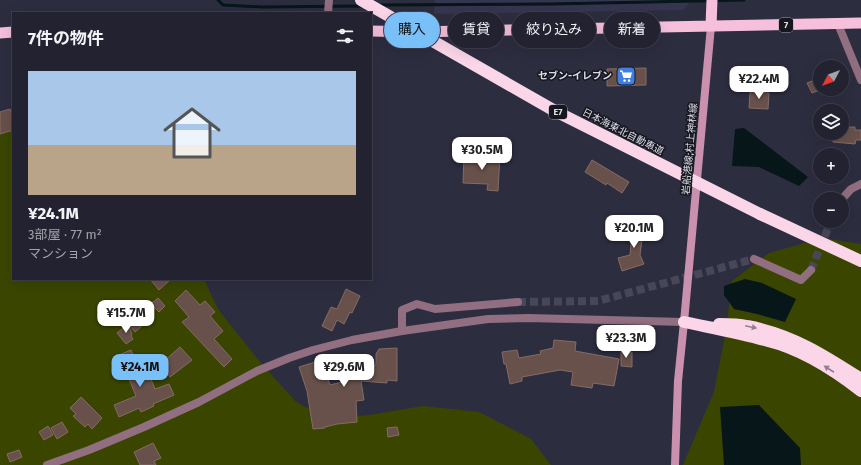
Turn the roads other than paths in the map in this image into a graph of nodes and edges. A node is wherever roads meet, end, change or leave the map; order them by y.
1 (329, 0) edge
2 (361, 0) edge
3 (712, 4) edge
4 (328, 12) edge
5 (861, 23) edge
6 (838, 24) junction
7 (711, 26) junction
8 (12, 32) edge
9 (372, 32) edge
10 (0, 33) edge
11 (861, 80) edge
12 (861, 184) edge
13 (848, 192) edge
14 (754, 259) tunnel mouth
15 (861, 261) edge
16 (811, 270) tunnel mouth
17 (518, 302) tunnel mouth
18 (684, 322) junction
19 (402, 331) junction
20 (861, 379) edge
21 (861, 391) edge
22 (47, 465) edge
23 (675, 465) edge

1 - 4 street
2 - 15 highway, 日本海東北自動車道 / E7, bridge
3 - 7 highway
5 - 6 highway, 7
6 - 7 highway, 7
6 - 11 street
7 - 9 highway, 7
7 - 18 main road, 岩船港線;村上神林線
8 - 10 highway
12 - 13 street
14 - 16 street
17 - 19 street
18 - 19 street
18 -> 20 highway
21 -> 18 highway
18 - 23 main road, 岩船港線;村上神林線
19 - 22 street

